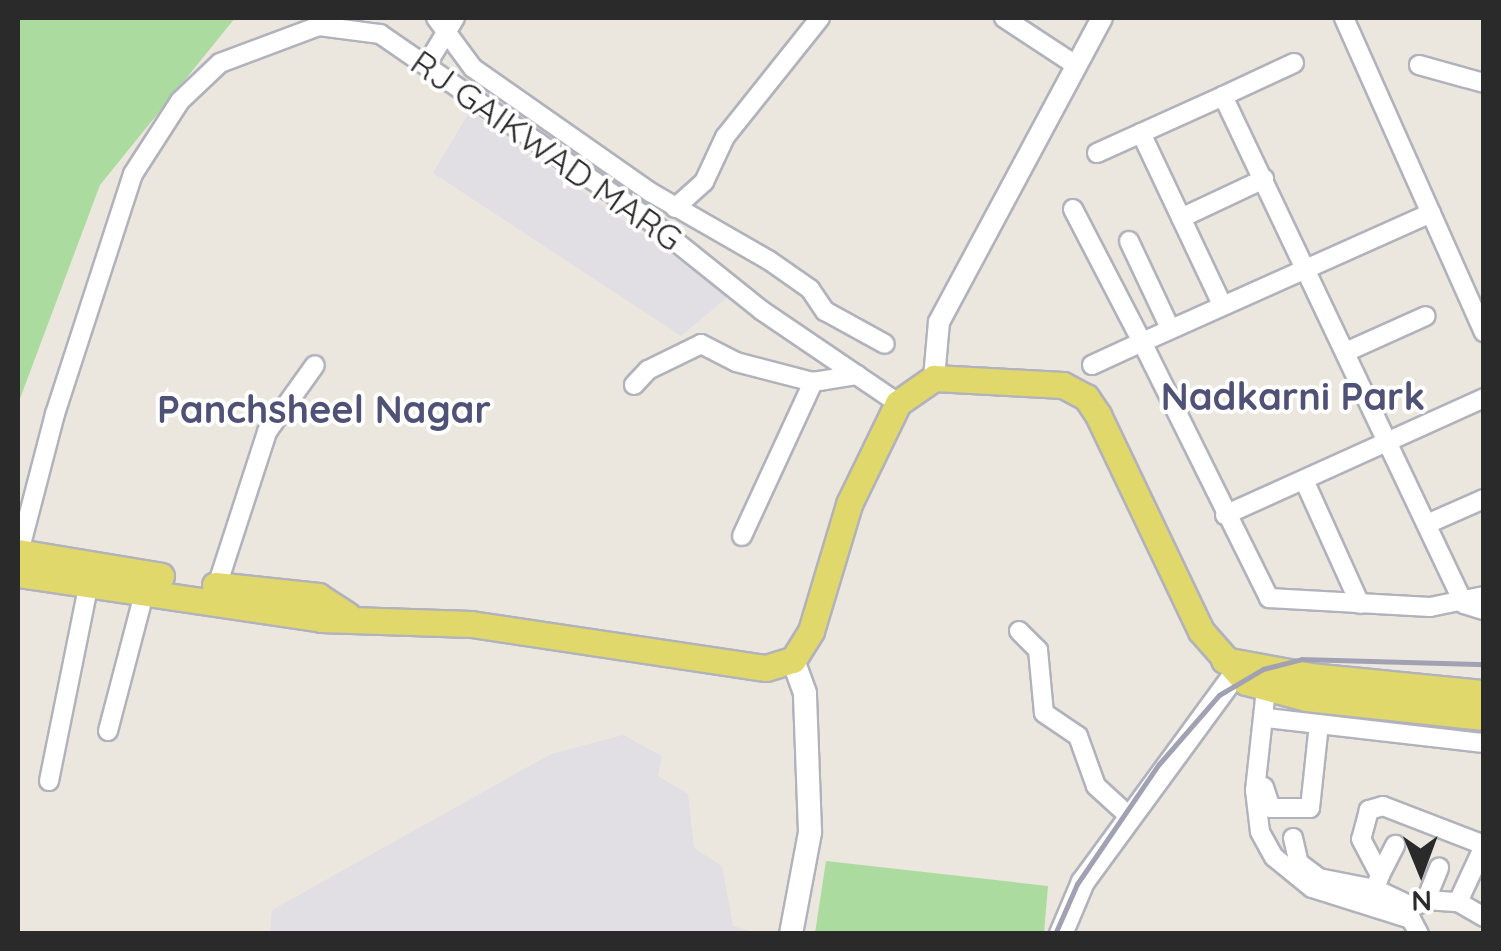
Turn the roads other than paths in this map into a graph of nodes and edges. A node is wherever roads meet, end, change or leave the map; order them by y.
1 (820, 18) edge
2 (1004, 18) edge
3 (1102, 18) edge
4 (1344, 18) edge
5 (320, 22) edge
6 (446, 22) edge
7 (427, 64) junction
8 (1294, 64) dead end
9 (1420, 65) dead end
10 (1077, 66) junction
11 (1484, 83) edge
12 (1223, 96) junction
13 (1141, 133) junction
14 (1097, 153) dead end
15 (1264, 178) junction
16 (675, 208) junction
17 (1074, 209) dead end
18 (1431, 212) junction
19 (1181, 218) junction
20 (1129, 241) dead end
21 (1307, 263) junction
22 (1221, 302) junction
23 (1426, 316) dead end
24 (1170, 328) junction
25 (1484, 332) edge
26 (1142, 342) junction
27 (885, 344) dead end
28 (1348, 351) junction
29 (315, 364) dead end
30 (1092, 365) dead end
31 (857, 375) junction
32 (934, 378) junction
33 (812, 382) junction
34 (634, 385) dead end
35 (1484, 398) edge
36 (898, 403) junction
37 (1389, 441) junction
38 (1304, 480) junction
39 (1484, 499) edge
40 (1226, 515) junction
41 (1427, 524) junction
42 (742, 536) dead end
43 (18, 553) edge
44 (18, 574) edge
45 (90, 583) junction
46 (217, 586) junction
47 (145, 590) junction
48 (1484, 596) edge
49 (1360, 604) junction
50 (1464, 604) junction
51 (1484, 610) edge
52 (347, 615) junction
53 (1019, 631) dead end
54 (793, 660) junction
55 (1234, 665) junction
56 (1267, 680) junction
57 (1308, 687) junction
58 (1484, 693) edge
59 (1484, 717) edge
60 (1270, 718) junction
61 (1319, 724) junction
62 (108, 731) dead end
63 (1484, 742) edge
64 (49, 781) dead end
65 (1129, 816) junction
66 (1293, 838) dead end
67 (1395, 845) dead end
68 (1484, 846) edge
69 (1440, 867) dead end
70 (1377, 882) junction
71 (1426, 900) junction
72 (1458, 902) junction
73 (1484, 916) edge
74 (792, 934) edge
75 (1061, 934) edge
76 (1419, 934) edge

1 - 16 street
2 - 10 street
3 - 10 street
4 - 18 street
5 - 7 street, RJ GAIKWAD MARG
5 - 43 street, RJ GAIKWAD MARG
6 - 7 street
6 - 16 street
7 - 31 street, RJ GAIKWAD MARG
8 - 12 street
9 - 11 street
10 - 32 street
12 - 13 street
12 - 15 street
13 - 14 street
13 - 19 street
15 - 19 street
15 - 21 street
16 - 27 street
17 - 26 street
18 - 21 street
18 - 25 street
19 - 22 street
20 - 24 street
21 - 22 street
21 - 28 street
22 - 24 street
23 - 28 street
24 - 26 street
26 - 30 street
26 - 40 street
28 - 37 street
29 - 46 street
31 - 33 street
31 - 36 street, RJ GAIKWAD MARG
32 - 36 main road
32 - 55 main road
33 - 34 street
33 - 42 street
35 - 37 street
36 - 54 main road
37 - 38 street
37 - 41 street
38 - 40 street
38 - 49 street
39 - 41 street
40 - 49 street
41 - 50 street
43 - 46 main road
44 - 45 main road
45 - 47 main road
45 - 64 street
46 - 52 main road
47 - 52 main road
47 - 62 street
48 - 50 street
49 - 50 street
50 - 51 street
52 - 54 main road
53 - 65 street
54 - 74 main road
55 - 56 main road
55 - 65 main road
56 - 57 main road
56 - 60 street
57 - 58 main road
57 - 59 main road
60 - 61 street
60 - 61 street
60 - 76 street
61 - 63 street
65 - 75 main road
66 - 70 street
67 - 70 street
68 - 70 street
68 - 72 street
69 - 71 street
70 - 71 street
71 - 72 street
72 - 73 street

